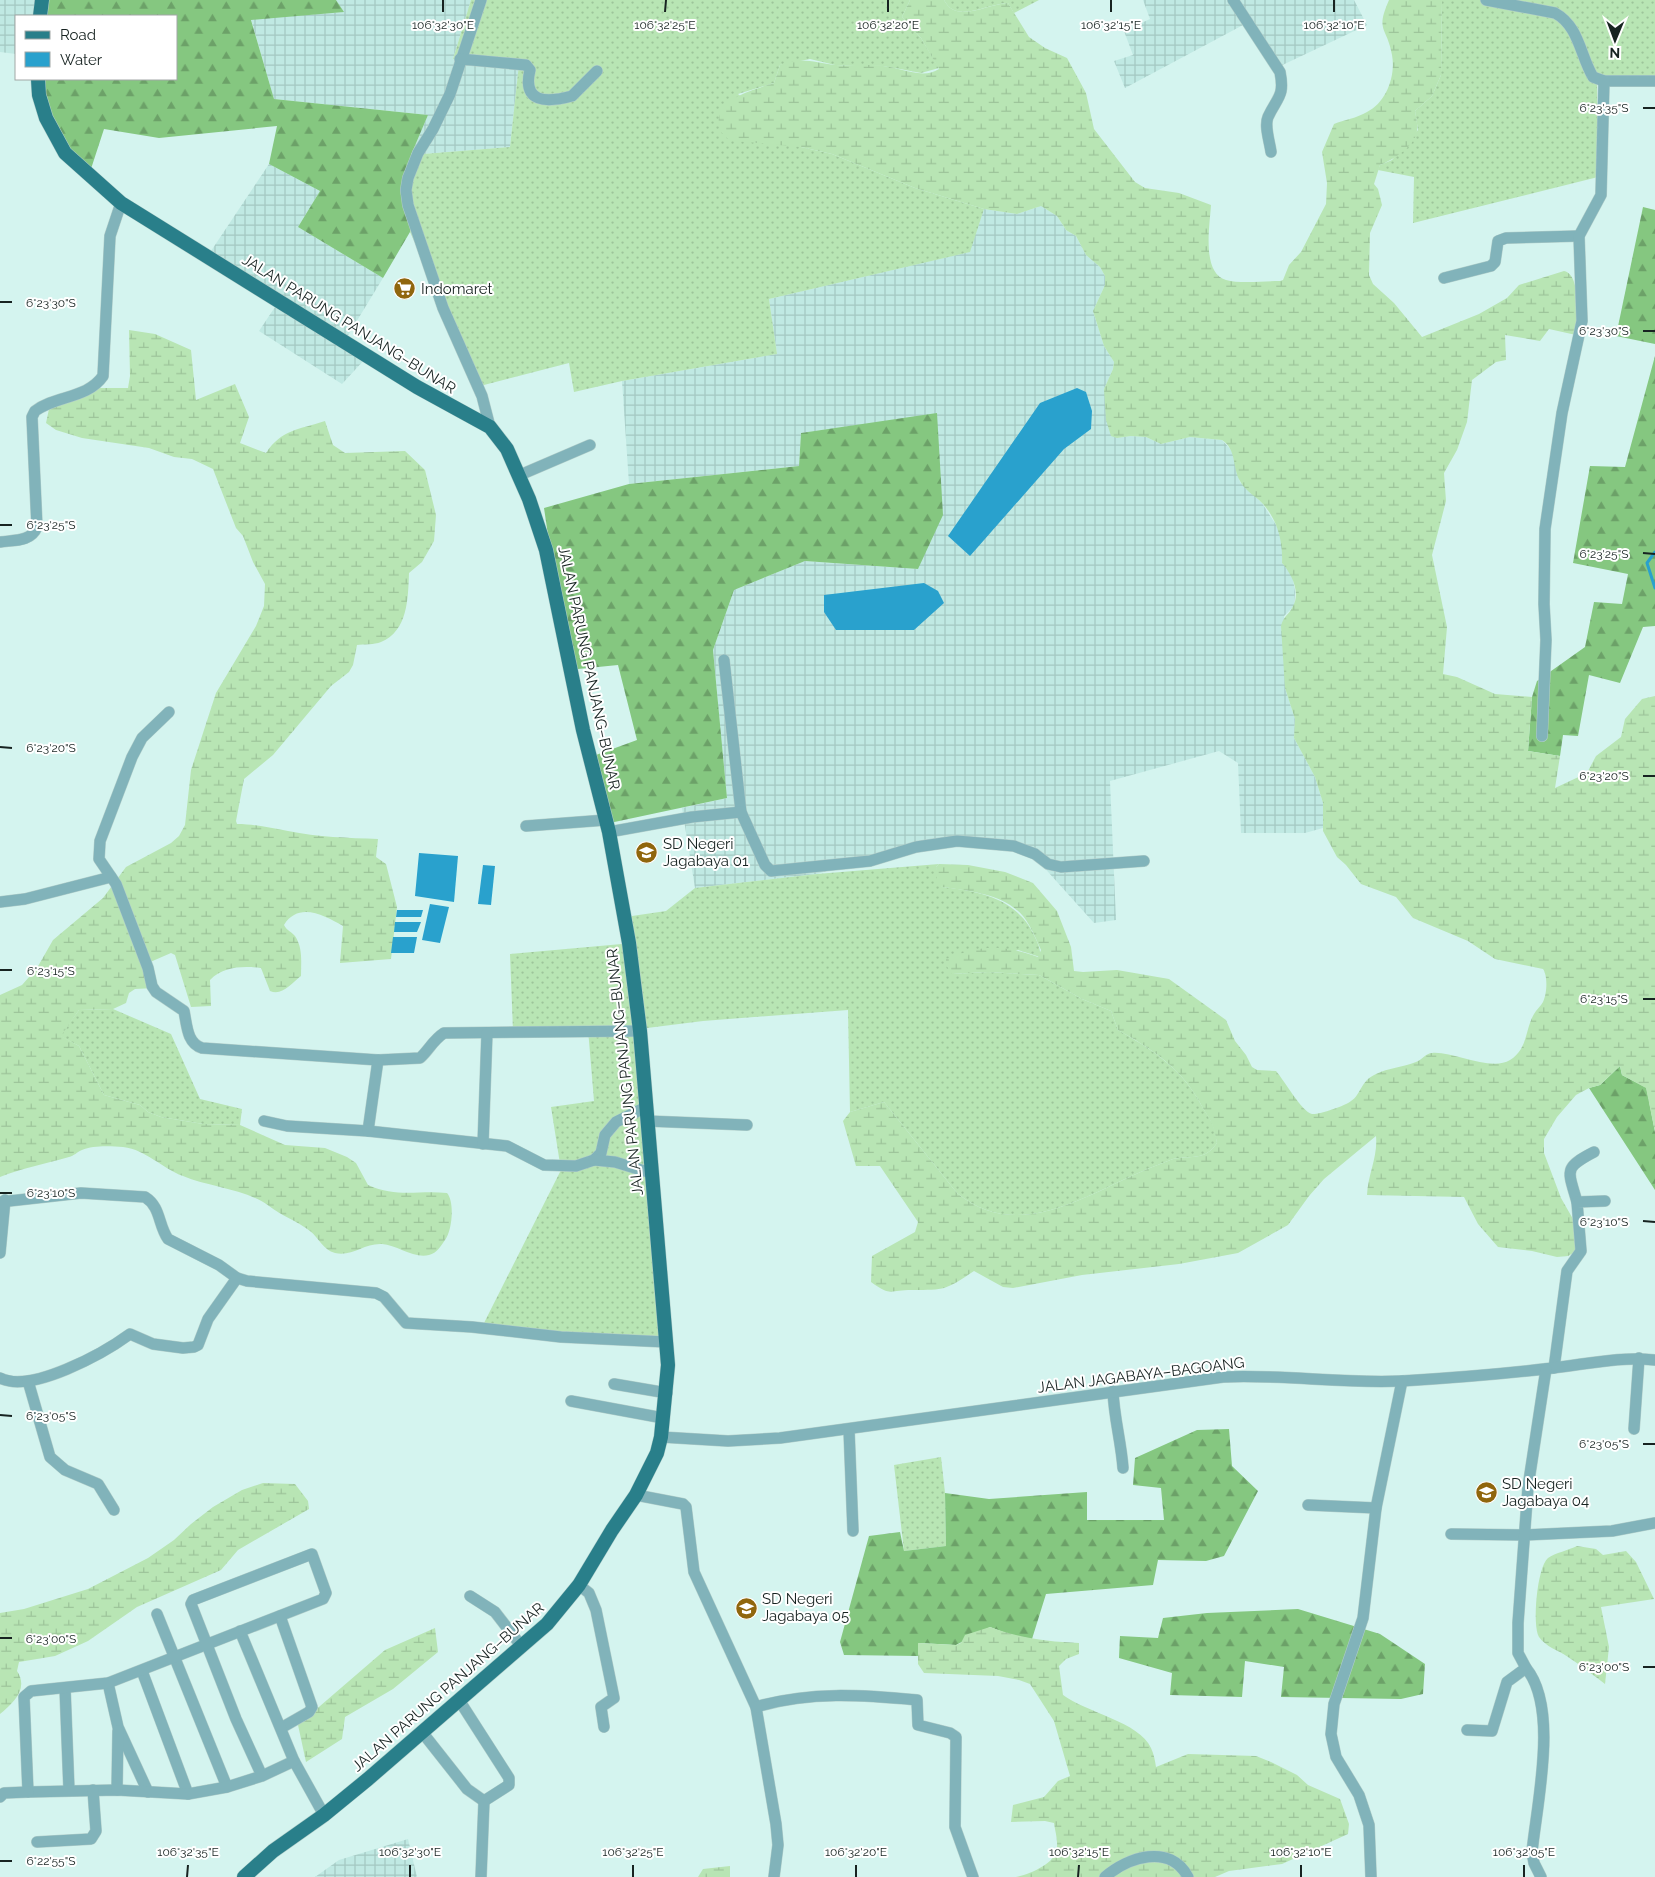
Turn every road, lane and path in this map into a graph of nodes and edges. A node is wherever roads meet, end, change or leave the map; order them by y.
1 (42, 0) edge
2 (481, 0) edge
3 (1232, 0) edge
4 (1486, 0) edge
5 (40, 15) edge
6 (460, 59) junction
7 (597, 70) dead end
8 (38, 80) edge
9 (1604, 81) junction
10 (1655, 81) edge
11 (1271, 152) dead end
12 (121, 203) junction
13 (1579, 236) junction
14 (1444, 278) dead end
15 (490, 427) junction
16 (590, 445) dead end
17 (520, 475) junction
18 (0, 542) edge
19 (724, 660) dead end
20 (169, 712) dead end
21 (1542, 736) dead end
22 (741, 812) junction
23 (526, 826) dead end
24 (608, 826) junction
25 (1144, 861) dead end
26 (111, 877) junction
27 (0, 902) edge
28 (640, 1031) junction
29 (488, 1033) junction
30 (378, 1060) junction
31 (646, 1114) junction
32 (264, 1121) dead end
33 (747, 1125) dead end
34 (368, 1131) junction
35 (483, 1144) junction
36 (1594, 1152) dead end
37 (594, 1160) junction
38 (652, 1173) junction
39 (1605, 1200) dead end
40 (2, 1201) edge
41 (1577, 1202) junction
42 (0, 1253) edge
43 (237, 1278) junction
44 (666, 1342) junction
45 (1639, 1358) junction
46 (1655, 1360) edge
47 (1550, 1368) junction
48 (0, 1378) edge
49 (28, 1381) junction
50 (1402, 1381) junction
51 (614, 1384) dead end
52 (1113, 1391) junction
53 (667, 1392) junction
54 (572, 1401) dead end
55 (663, 1418) junction
56 (1634, 1429) dead end
57 (849, 1430) junction
58 (661, 1438) junction
59 (1123, 1468) dead end
60 (636, 1495) junction
61 (1308, 1505) dead end
62 (1376, 1508) junction
63 (114, 1510) dead end
64 (1655, 1523) edge
65 (853, 1531) dead end
66 (1451, 1534) dead end
67 (1525, 1535) junction
68 (579, 1585) junction
69 (470, 1596) dead end
70 (157, 1614) dead end
71 (280, 1616) junction
72 (240, 1631) junction
73 (205, 1645) junction
74 (522, 1647) junction
75 (174, 1657) junction
76 (1526, 1668) junction
77 (142, 1671) junction
78 (108, 1683) junction
79 (65, 1688) junction
80 (459, 1700) junction
81 (756, 1707) junction
82 (118, 1727) junction
83 (604, 1727) dead end
84 (281, 1728) junction
85 (1467, 1730) dead end
86 (422, 1732) junction
87 (294, 1761) junction
88 (262, 1776) junction
89 (227, 1787) junction
90 (69, 1790) junction
91 (93, 1790) junction
92 (117, 1790) junction
93 (28, 1792) junction
94 (148, 1792) junction
95 (188, 1794) junction
96 (0, 1797) edge
97 (484, 1800) junction
98 (324, 1815) junction
99 (37, 1842) dead end
100 (244, 1877) edge
101 (481, 1877) edge
102 (774, 1877) edge
103 (973, 1877) edge
104 (1105, 1877) edge
105 (1188, 1877) edge
106 (1371, 1877) edge
107 (1541, 1877) edge

1 - 5 main road
2 - 6 street
3 - 11 street
4 - 9 street
6 - 7 street
6 - 15 street
8 - 12 main road, JALAN PARUNG PANJANG–BUNAR
9 - 10 street
9 - 13 street
12 - 15 main road, JALAN PARUNG PANJANG–BUNAR
12 - 18 street
13 - 14 street
13 - 21 street
15 - 17 main road, JALAN PARUNG PANJANG–BUNAR
16 - 17 street
17 - 24 main road, JALAN PARUNG PANJANG–BUNAR
19 - 22 street
20 - 26 street
22 - 24 street
22 - 25 street
23 - 24 street
24 - 28 main road, JALAN PARUNG PANJANG–BUNAR
26 - 27 street
26 - 30 street
28 - 29 street
28 - 31 main road, JALAN PARUNG PANJANG–BUNAR
29 - 30 street
29 - 35 street
30 - 34 street
31 - 33 street
31 - 37 street
31 - 38 main road, JALAN PARUNG PANJANG–BUNAR
32 - 34 street
34 - 35 street
35 - 37 street
36 - 41 street
37 - 38 street
38 - 44 main road, JALAN PARUNG PANJANG–BUNAR
39 - 41 street
40 - 42 street
40 - 43 street
41 - 47 street
43 - 44 street
43 - 49 street
44 - 53 main road, JALAN PARUNG PANJANG–BUNAR
45 - 46 street, JALAN JAGABAYA–BAGOANG
45 - 47 street, JALAN JAGABAYA–BAGOANG
45 - 56 street
47 - 50 street, JALAN JAGABAYA–BAGOANG
47 - 67 street
48 - 49 street
49 - 63 street
50 - 52 street, JALAN JAGABAYA–BAGOANG
50 - 62 street
51 - 53 street
52 - 57 street, JALAN JAGABAYA–BAGOANG
52 - 59 street
53 - 55 main road, JALAN PARUNG PANJANG–BUNAR
54 - 55 street
55 - 58 main road, JALAN PARUNG PANJANG–BUNAR
57 - 58 street, JALAN JAGABAYA–BAGOANG
57 - 65 street
58 - 60 main road, JALAN PARUNG PANJANG–BUNAR
60 - 68 main road, JALAN PARUNG PANJANG–BUNAR
60 - 81 street
61 - 62 street
62 - 106 street
64 - 67 street
66 - 67 street
67 - 76 street
68 - 74 main road, JALAN PARUNG PANJANG–BUNAR
68 - 83 street
69 - 74 street
70 - 75 street
71 - 72 street
71 - 73 street
71 - 84 street
72 - 73 street
72 - 84 street
73 - 75 street
73 - 88 street
74 - 80 main road, JALAN PARUNG PANJANG–BUNAR
75 - 77 street
75 - 89 street
76 - 85 street
76 - 107 street
77 - 78 street
77 - 95 street
78 - 79 street
78 - 82 street
79 - 90 street
79 - 93 street
80 - 86 main road, JALAN PARUNG PANJANG–BUNAR
80 - 97 street
81 - 102 street
81 - 103 street
82 - 92 street
82 - 94 street
84 - 87 street
86 - 97 street
86 - 98 main road, JALAN PARUNG PANJANG–BUNAR
87 - 88 street
87 - 98 street
88 - 89 street
89 - 95 street
90 - 91 street
90 - 93 street
91 - 92 street
91 - 99 street
92 - 94 street
93 - 96 street
94 - 95 street
97 - 101 street
98 - 100 main road, JALAN PARUNG PANJANG–BUNAR
104 - 105 street

